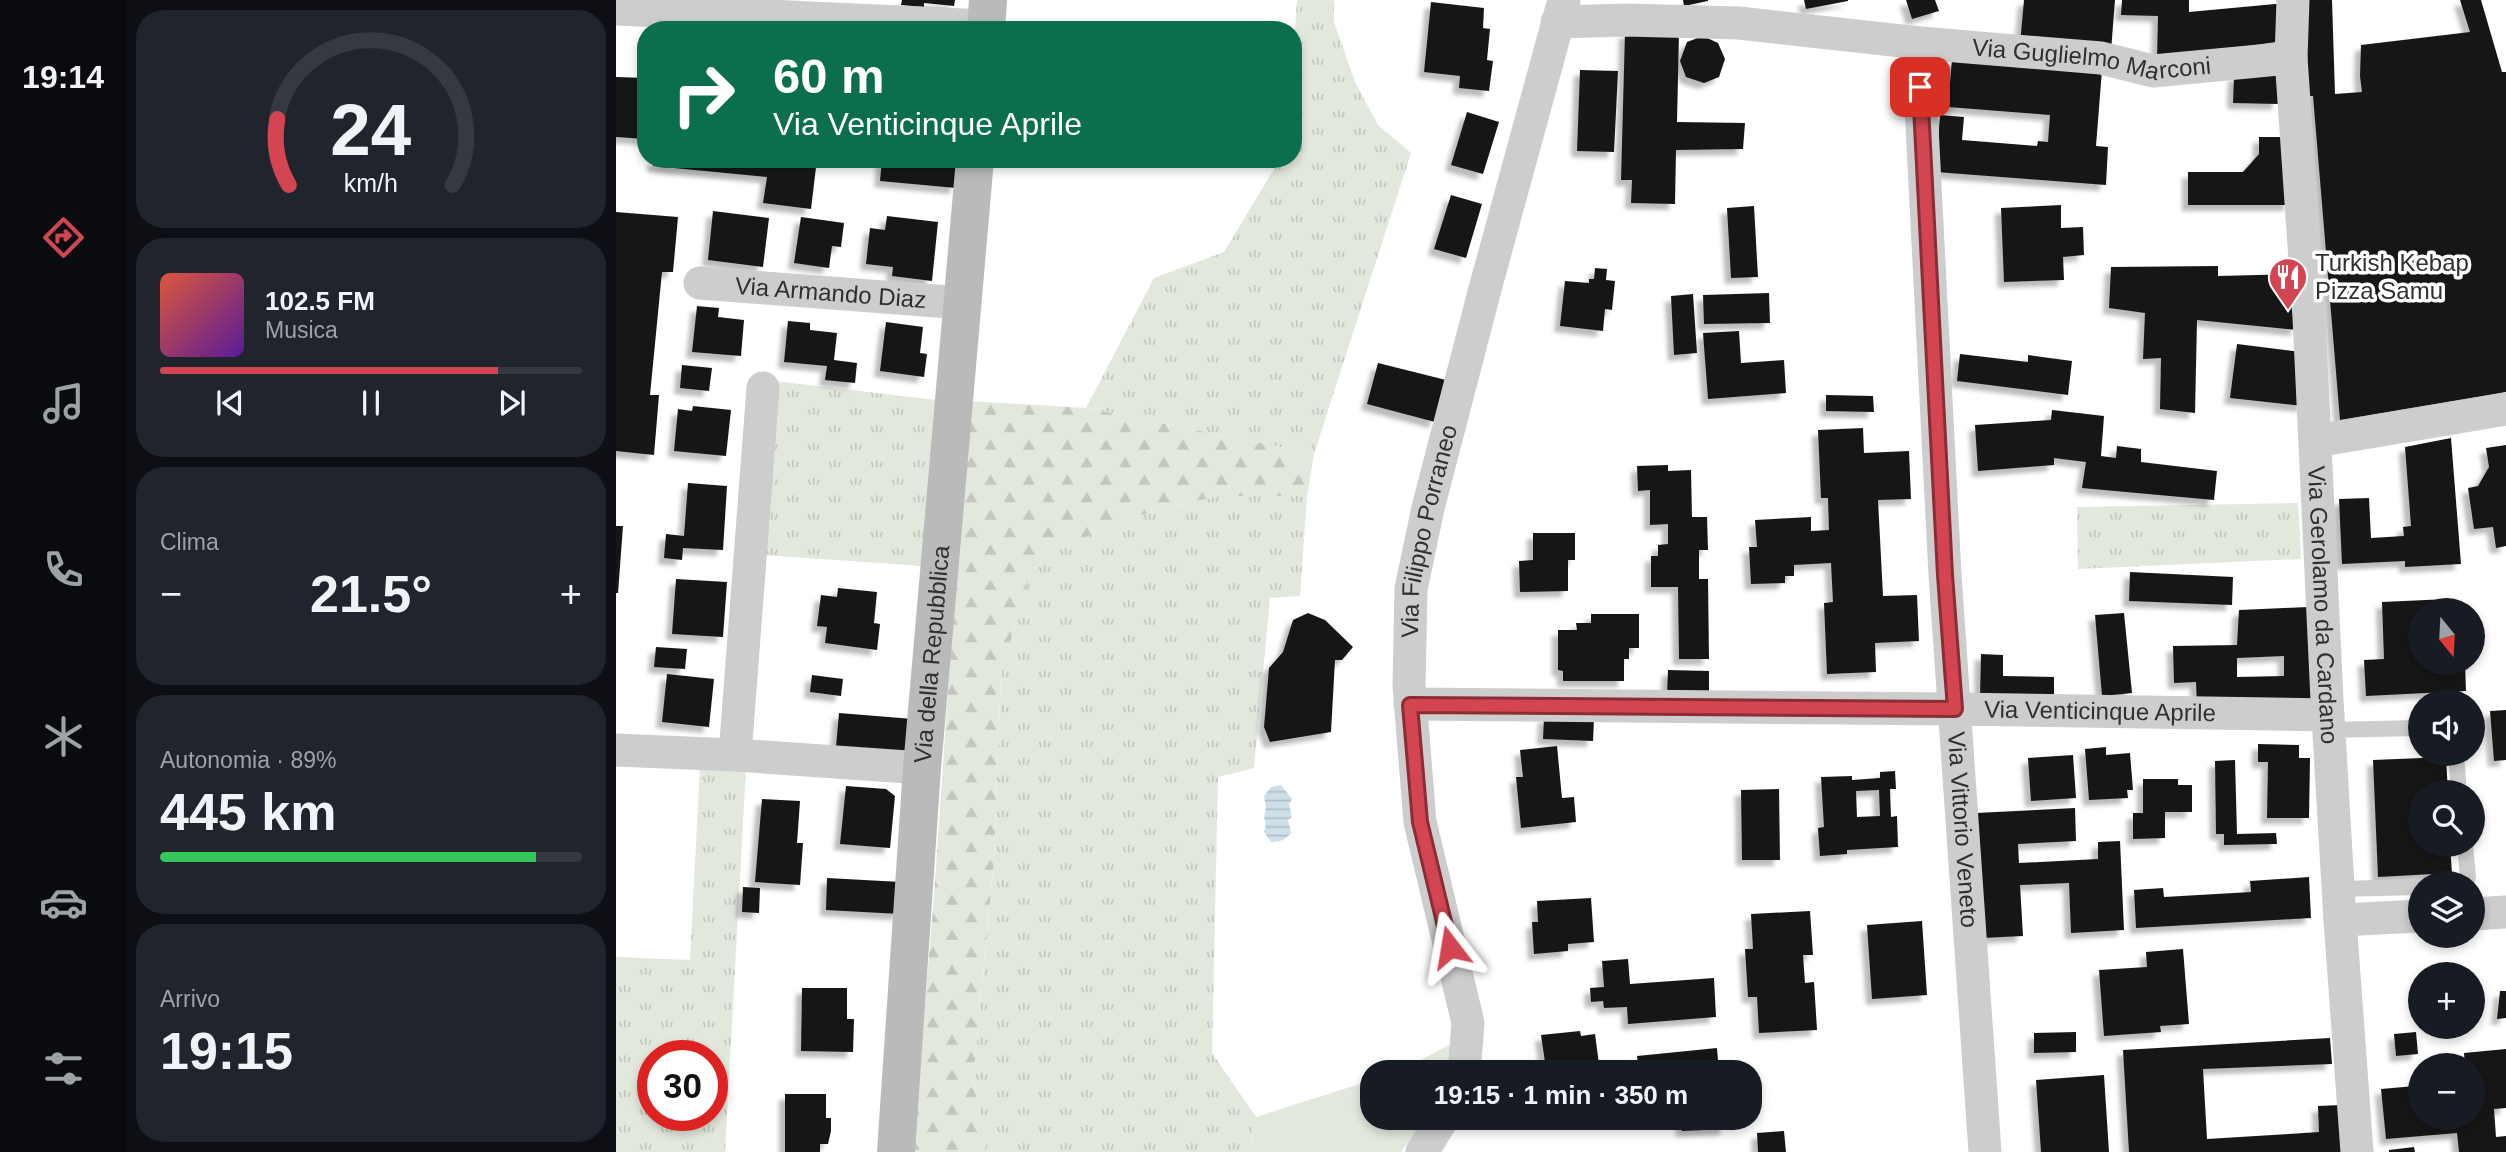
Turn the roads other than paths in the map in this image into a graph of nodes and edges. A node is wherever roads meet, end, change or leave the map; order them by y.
1 (2293, 0) edge
2 (616, 9) edge
3 (1560, 11) edge
4 (987, 19) edge
5 (1920, 43) junction
6 (2291, 58) junction
7 (974, 168) edge
8 (700, 283) dead end
9 (963, 303) junction
10 (763, 388) dead end
11 (2506, 410) edge
12 (2315, 441) junction
13 (1410, 705) junction
14 (1955, 709) junction
15 (2328, 722) junction
16 (2408, 727) edge
17 (616, 750) edge
18 (735, 755) junction
19 (922, 768) junction
20 (2408, 890) edge
21 (2339, 904) junction
22 (2506, 912) edge
23 (2485, 913) edge
24 (2408, 914) edge
25 (1465, 1060) edge
26 (1436, 1130) edge
27 (896, 1152) edge
28 (1422, 1152) edge
29 (1985, 1152) edge
30 (2357, 1152) edge

1 - 6 street, Via Gerolamo da Cardano
2 - 4 street
3 - 5 street, Via Guglielmo Marconi
3 - 13 street, Via Filippo Porraneo
5 - 6 street, Via Guglielmo Marconi
5 - 14 street, Via Vittorio Veneto
6 - 12 street, Via Gerolamo da Cardano
7 - 9 street, Via della Repubblica
8 - 9 street, Via Armando Diaz
9 - 19 street, Via della Repubblica
10 - 18 street
11 - 12 street
12 - 15 street, Via Gerolamo da Cardano
13 - 14 street, Via Venticinque Aprile
13 - 25 street, Via Filippo Porraneo
14 - 15 street, Via Venticinque Aprile
14 - 29 street, Via Vittorio Veneto
15 - 16 lane
15 - 21 street, Via Gerolamo da Cardano
17 - 18 street
18 - 19 street
19 - 27 street, Via della Repubblica
20 - 21 lane
21 - 24 street
21 - 30 street, Via Gerolamo da Cardano
22 - 23 street
26 - 28 street

